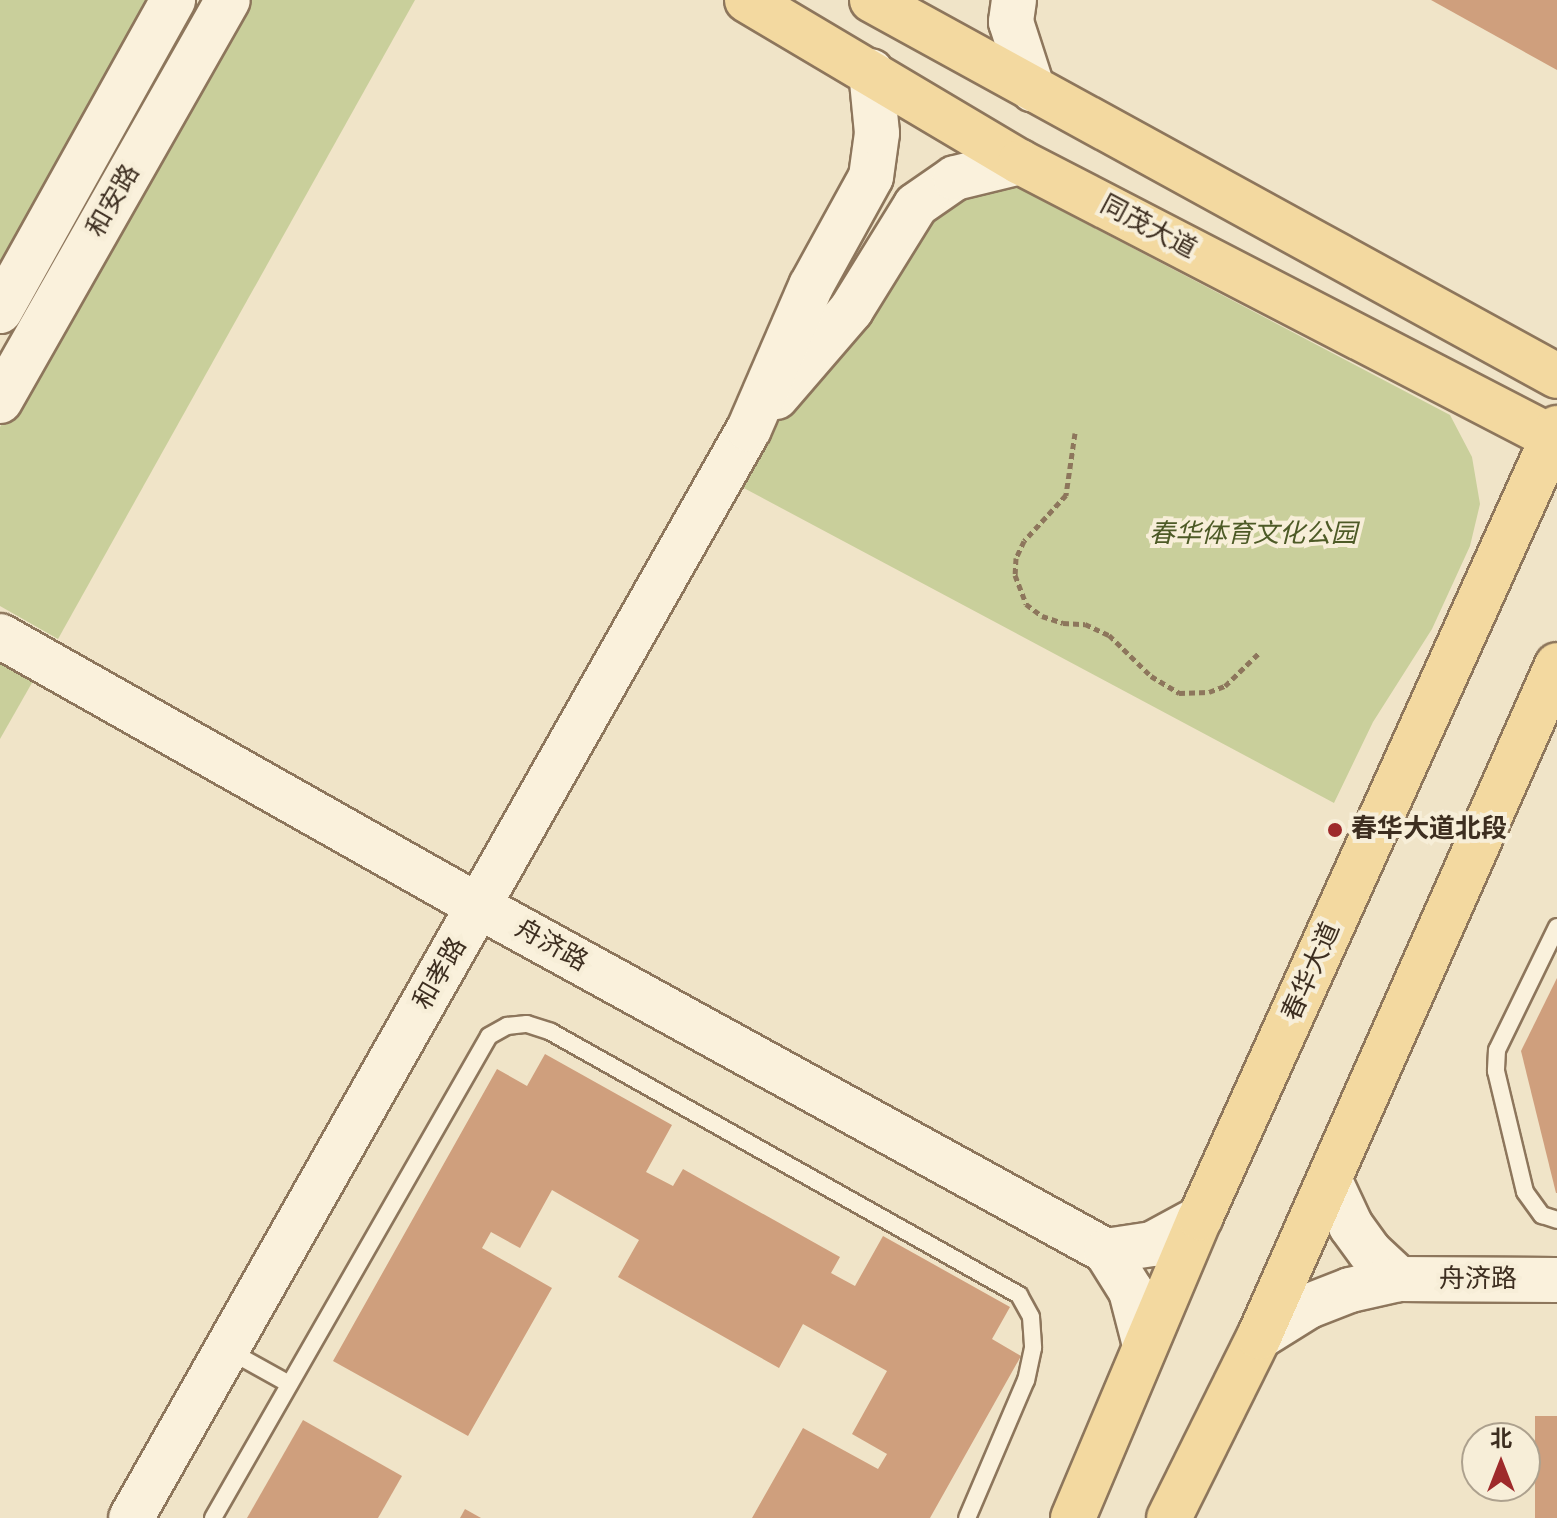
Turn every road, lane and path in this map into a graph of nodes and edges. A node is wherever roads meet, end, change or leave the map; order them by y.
1 (173, 0) edge
2 (228, 0) edge
3 (747, 0) edge
4 (1014, 0) edge
5 (887, 3) edge
6 (871, 71) junction
7 (1033, 90) junction
8 (1020, 162) junction
9 (0, 311) edge
10 (1557, 376) edge
11 (0, 401) edge
12 (749, 429) junction
13 (1075, 433) dead end
14 (1555, 436) edge
15 (0, 636) edge
16 (1260, 652) dead end
17 (1557, 665) edge
18 (480, 907) junction
19 (1557, 927) edge
20 (1330, 1181) junction
21 (1200, 1218) junction
22 (1557, 1220) edge
23 (1106, 1251) junction
24 (1399, 1279) junction
25 (1557, 1280) edge
26 (1259, 1337) junction
27 (1145, 1345) junction
28 (227, 1349) junction
29 (289, 1384) junction
30 (131, 1518) edge
31 (213, 1518) edge
32 (967, 1518) edge
33 (1073, 1518) edge
34 (1169, 1518) edge

1 - 9 street, 和安路
2 - 11 street, 和安路
3 - 6 main road, 同茂大道
4 - 7 street
5 - 7 main road
6 - 8 main road, 同茂大道
6 - 12 street
7 - 10 main road
8 - 12 street
8 - 14 main road, 同茂大道
12 - 18 street, 和孝路
13 - 16 path
14 - 21 main road, 春华大道
15 - 18 street, 舟济路
17 - 20 main road
18 - 23 street, 舟济路
18 - 28 street, 和孝路
19 - 22 lane
20 - 24 street
20 - 26 main road
21 - 23 street
21 - 27 main road, 春华大道
23 - 27 street
24 - 25 street, 舟济路
24 - 26 street, 舟济路
26 - 34 main road
27 - 33 main road, 春华大道
28 - 29 lane
28 - 30 street, 和孝路
29 - 31 lane
29 - 32 lane

